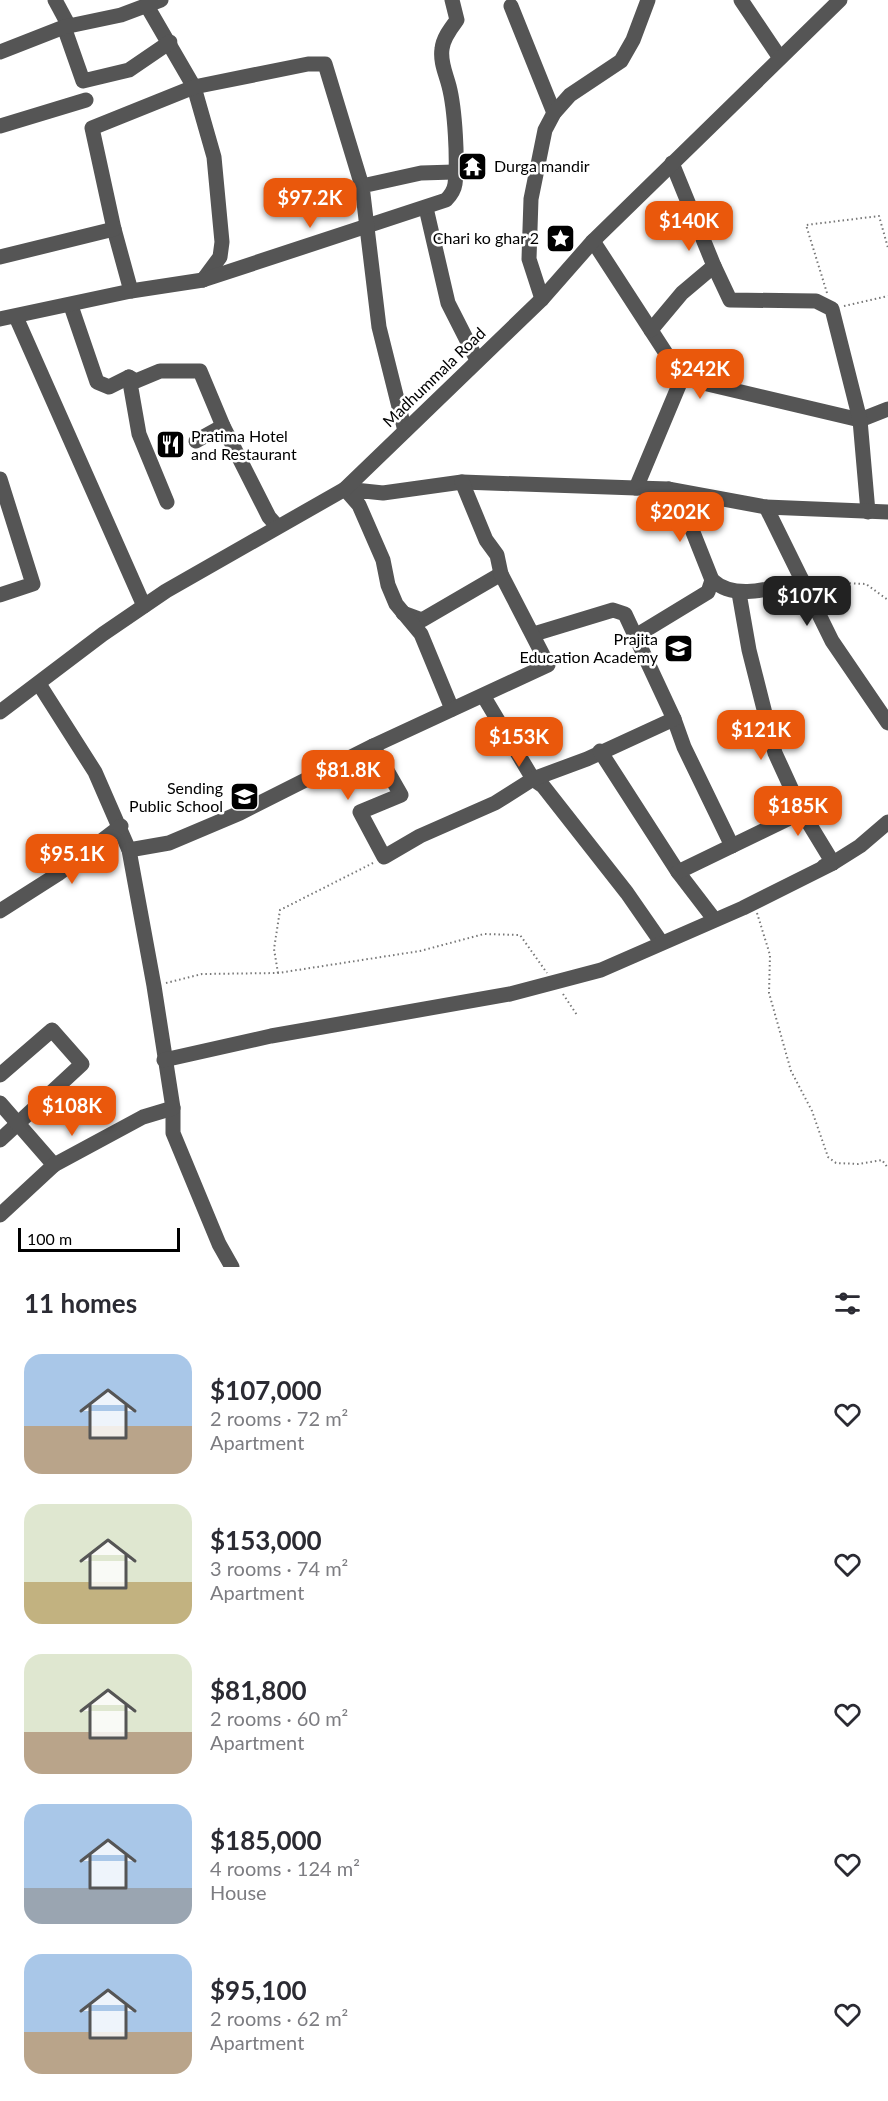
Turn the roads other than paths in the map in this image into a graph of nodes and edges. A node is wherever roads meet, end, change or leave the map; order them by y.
1 (55, 0) edge
2 (115, 0) edge
3 (452, 0) edge
4 (648, 0) edge
5 (741, 0) edge
6 (840, 0) edge
7 (154, 3) edge
8 (511, 6) dead end
9 (121, 15) junction
10 (66, 26) junction
11 (170, 42) junction
12 (0, 52) edge
13 (780, 58) junction
14 (83, 81) junction
15 (194, 87) junction
16 (86, 100) junction
17 (554, 113) junction
18 (0, 126) edge
19 (92, 128) junction
20 (672, 163) junction
21 (454, 172) junction
22 (362, 186) junction
23 (426, 208) junction
24 (368, 228) junction
25 (114, 229) junction
26 (593, 241) junction
27 (0, 257) edge
28 (714, 266) junction
29 (203, 280) junction
30 (131, 291) junction
31 (542, 299) junction
32 (71, 306) junction
33 (16, 317) junction
34 (0, 319) edge
35 (651, 330) junction
36 (477, 360) junction
37 (129, 377) junction
38 (682, 378) junction
39 (888, 410) edge
40 (860, 420) junction
41 (223, 426) junction
42 (405, 431) junction
43 (196, 441) dead end
44 (0, 479) edge
45 (462, 483) junction
46 (636, 488) junction
47 (345, 489) junction
48 (669, 489) junction
49 (167, 502) dead end
50 (766, 507) junction
51 (868, 512) junction
52 (888, 512) edge
53 (277, 526) junction
54 (501, 574) junction
55 (712, 580) junction
56 (803, 581) junction
57 (739, 593) junction
58 (0, 595) edge
59 (144, 606) junction
60 (403, 613) junction
61 (534, 634) junction
62 (634, 637) junction
63 (39, 684) junction
64 (484, 697) junction
65 (452, 709) junction
66 (0, 712) edge
67 (674, 719) junction
68 (888, 723) edge
69 (373, 746) junction
70 (600, 751) junction
71 (533, 779) junction
72 (802, 812) junction
73 (888, 822) edge
74 (121, 826) junction
75 (732, 846) junction
76 (129, 850) junction
77 (825, 866) junction
78 (678, 872) junction
79 (0, 911) edge
80 (714, 919) junction
81 (661, 942) junction
82 (164, 1059) junction
83 (0, 1075) edge
84 (0, 1103) edge
85 (173, 1108) junction
86 (19, 1124) junction
87 (0, 1140) edge
88 (54, 1165) junction
89 (0, 1215) edge
90 (232, 1267) edge

1 - 10 street
2 - 9 street
3 - 21 street
4 - 17 street
5 - 13 street
6 - 13 street, Madhummala Road
7 - 9 street
7 - 11 street
8 - 17 street
9 - 10 street
10 - 12 street
10 - 14 street
11 - 14 street
11 - 15 street
13 - 20 street, Madhummala Road
14 - 16 street
15 - 19 street
15 - 22 street
15 - 29 street
16 - 18 street
16 - 19 street
17 - 31 street
19 - 25 street
20 - 26 street, Madhummala Road
20 - 28 street
21 - 22 street
21 - 23 street
22 - 24 street
23 - 24 street
23 - 36 street
24 - 29 street
24 - 42 street
25 - 27 street
25 - 30 street
26 - 31 street, Madhummala Road
26 - 35 street
28 - 35 street
28 - 40 street
29 - 30 street
30 - 32 street
31 - 36 street, Madhummala Road
32 - 33 street
32 - 37 street
33 - 34 street
33 - 59 street
35 - 38 street
36 - 42 street, Madhummala Road
37 - 41 street
37 - 49 street
38 - 40 street
38 - 46 street
39 - 40 street
40 - 51 street
41 - 43 street
41 - 53 street
42 - 47 street, Madhummala Road
44 - 58 street
45 - 46 street
45 - 47 street
45 - 54 street
46 - 48 street
47 - 53 street, Madhummala Road
47 - 60 street
48 - 50 street
48 - 55 street
50 - 51 street
50 - 56 street
51 - 52 street
53 - 59 street, Madhummala Road
54 - 60 street
54 - 61 street
55 - 57 street
55 - 62 street
56 - 57 street
56 - 68 street
57 - 72 street
59 - 63 street, Madhummala Road
60 - 65 street
61 - 62 street
61 - 64 street
62 - 67 street
63 - 66 street, Madhummala Road
63 - 74 street
64 - 65 street
64 - 71 street
65 - 69 street
67 - 70 street
67 - 75 street
69 - 71 street
69 - 76 street
70 - 71 street
70 - 78 street
71 - 81 street
72 - 75 street
72 - 77 street
73 - 77 street
74 - 76 street
74 - 79 street
75 - 78 street
76 - 82 street
77 - 80 street
78 - 80 street
80 - 81 street
81 - 82 street
82 - 85 street
83 - 86 street
84 - 86 street
85 - 88 street
85 - 90 street
86 - 87 street
86 - 88 street
88 - 89 street

